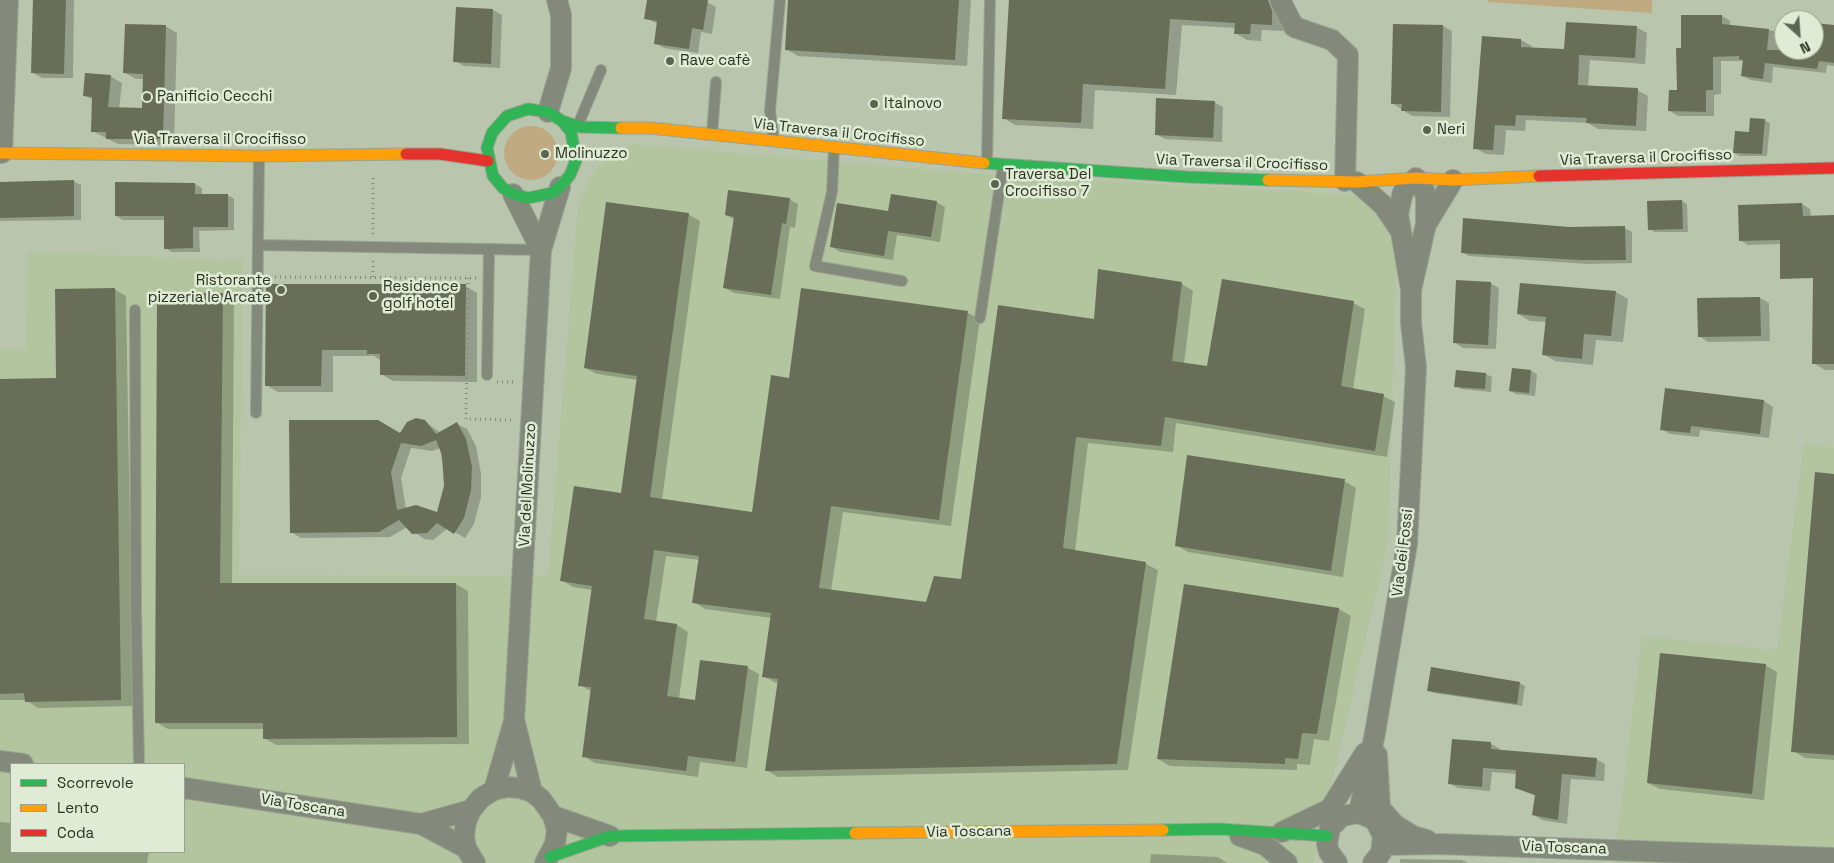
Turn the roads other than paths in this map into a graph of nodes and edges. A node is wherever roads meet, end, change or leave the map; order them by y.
1 (8, 0) edge
2 (557, 0) edge
3 (780, 0) edge
4 (990, 0) edge
5 (1280, 0) edge
6 (601, 70) dead end
7 (716, 82) dead end
8 (555, 116) junction
9 (578, 126) junction
10 (651, 128) junction
11 (492, 133) junction
12 (712, 135) junction
13 (604, 140) dead end
14 (774, 142) junction
15 (834, 147) junction
16 (1, 153) edge
17 (440, 154) junction
18 (259, 156) junction
19 (488, 161) junction
20 (987, 163) junction
21 (1003, 165) junction
22 (1834, 168) edge
23 (1416, 178) junction
24 (1453, 180) junction
25 (1351, 181) junction
26 (560, 187) junction
27 (513, 194) junction
28 (1426, 224) junction
29 (1400, 230) junction
30 (258, 245) junction
31 (489, 249) junction
32 (540, 250) junction
33 (902, 282) dead end
34 (1411, 290) junction
35 (135, 310) dead end
36 (980, 318) dead end
37 (487, 375) dead end
38 (256, 413) dead end
39 (514, 721) junction
40 (1375, 733) junction
41 (0, 761) edge
42 (15, 763) edge
43 (139, 763) edge
44 (185, 788) edge
45 (494, 790) junction
46 (532, 792) junction
47 (471, 810) junction
48 (1359, 812) junction
49 (553, 816) junction
50 (421, 824) junction
51 (1219, 829) junction
52 (1282, 832) junction
53 (610, 836) junction
54 (1327, 836) junction
55 (1440, 844) junction
56 (1383, 845) junction
57 (471, 856) edge
58 (1834, 858) edge
59 (548, 860) edge
60 (1287, 863) edge
61 (1337, 863) edge
62 (1373, 863) edge

1 - 16 street
2 - 8 street
3 - 14 lane
4 - 20 lane
5 - 25 street
6 - 9 lane
7 - 12 lane
8 - 9 street, Via Traversa il Crocifisso
8 - 11 street, Via Traversa il Crocifisso
8 - 26 street
9 - 10 street, Via Traversa il Crocifisso
10 - 12 street, Via Traversa il Crocifisso
10 - 13 street, Via Traversa il Crocifisso
11 - 17 street, Via Traversa il Crocifisso
11 - 19 street
12 - 14 street, Via Traversa il Crocifisso
14 - 15 street, Via Traversa il Crocifisso
15 - 20 street, Via Traversa il Crocifisso
15 - 33 lane
16 - 18 street, Via Traversa il Crocifisso
17 - 18 street, Via Traversa il Crocifisso
17 - 19 street, Via Traversa il Crocifisso
18 - 30 lane
19 - 27 street
20 - 21 street, Via Traversa il Crocifisso
21 - 25 street, Via Traversa il Crocifisso
21 - 36 lane
22 - 24 street, Via Traversa il Crocifisso
23 - 24 street, Via Traversa il Crocifisso
23 - 25 street, Via Traversa il Crocifisso
23 - 28 street, Via dei Fossi
23 - 29 street, Via dei Fossi
24 - 28 street, Via dei Fossi
25 - 29 street, Via dei Fossi
26 - 27 street
26 - 32 street, Via del Molinuzzo
27 - 32 street, Via del Molinuzzo
28 - 34 street, Via dei Fossi
29 - 34 street, Via dei Fossi
30 - 31 lane
30 - 38 lane
31 - 32 lane
31 - 37 lane
32 - 39 street, Via del Molinuzzo
34 - 40 street, Via dei Fossi
35 - 43 lane
39 - 45 street, Via del Molinuzzo
39 - 46 street, Via del Molinuzzo
40 - 48 street, Via dei Fossi
40 - 52 street
40 - 55 street
41 - 42 street
44 - 50 street, Via Toscana
45 - 46 street
45 - 47 street
46 - 49 street
47 - 50 street, Via Toscana
47 - 57 street
48 - 54 street
48 - 56 street
49 - 53 street, Via Toscana
49 - 59 street
50 - 57 street, Via Toscana
51 - 52 street, Via Toscana
51 - 53 street, Via Toscana
51 - 60 street
52 - 54 street, Via Toscana
53 - 59 street, Via Toscana
54 - 61 street
55 - 56 street, Via Toscana
55 - 58 street, Via Toscana
56 - 62 street

